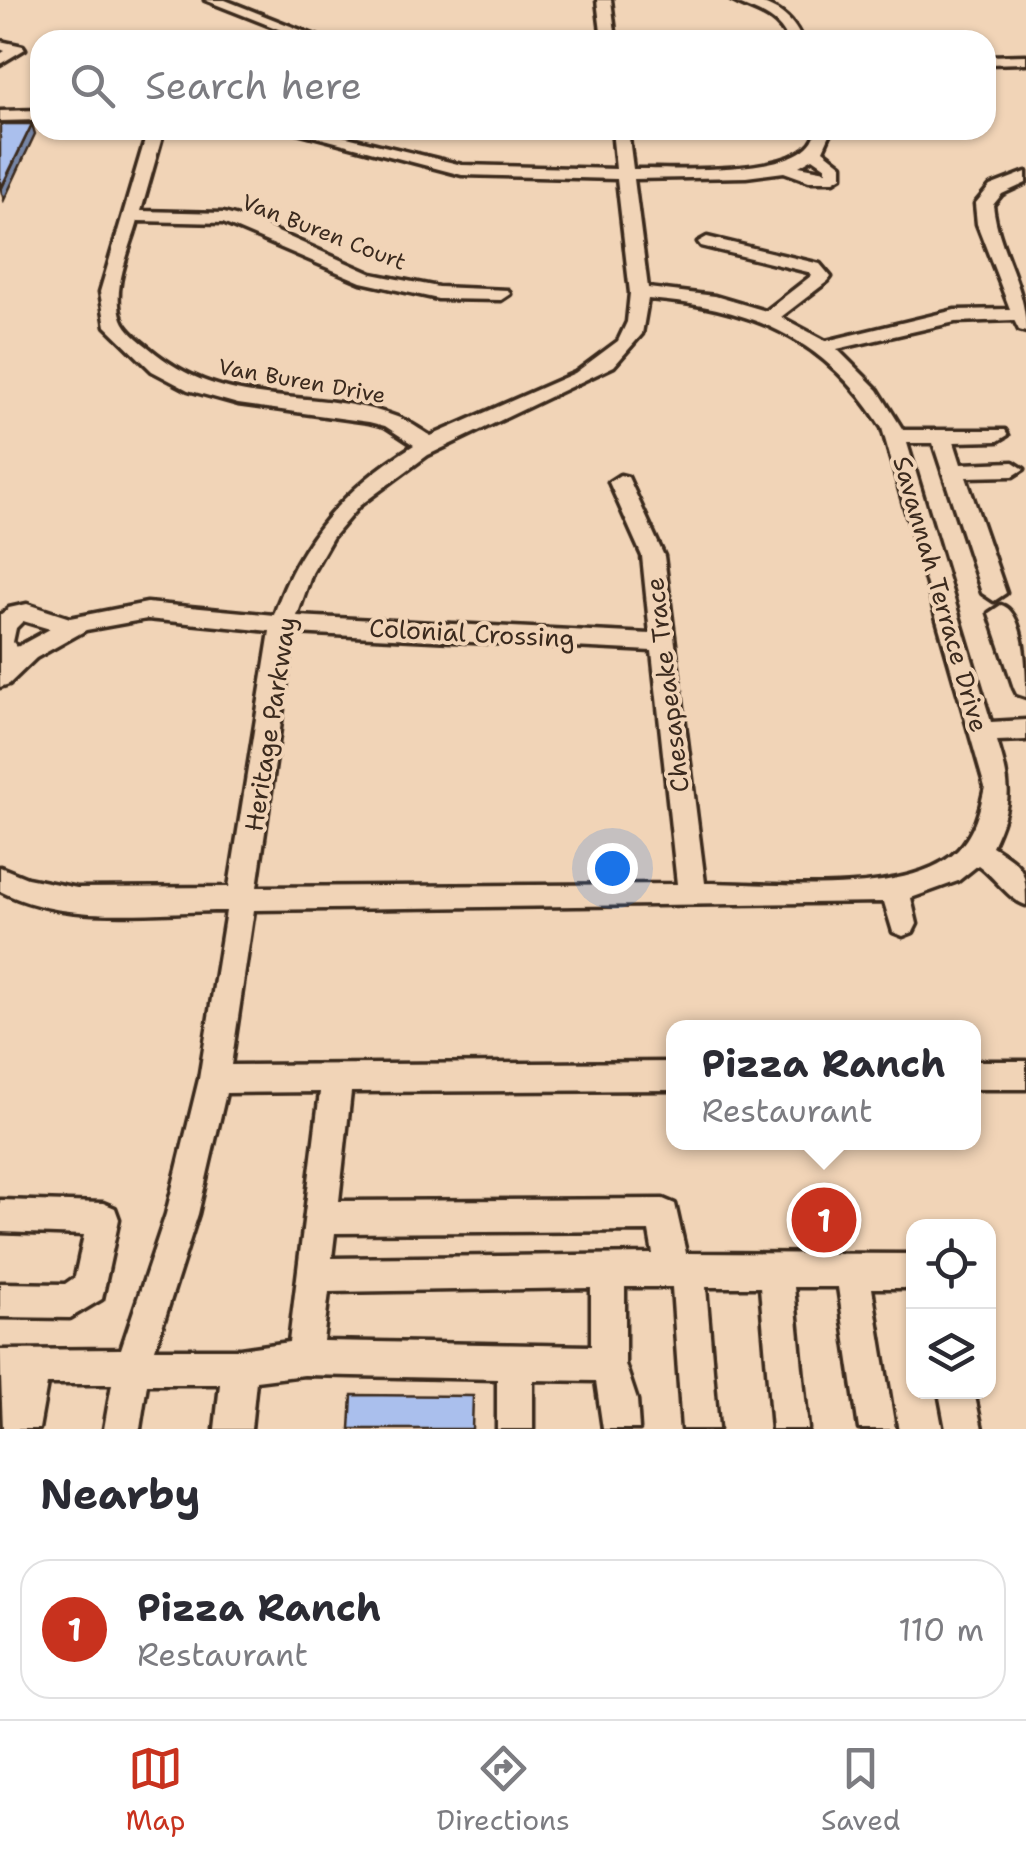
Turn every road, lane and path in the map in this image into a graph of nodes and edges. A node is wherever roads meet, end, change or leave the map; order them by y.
1 (212, 0) edge
2 (604, 0) edge
3 (738, 0) edge
4 (767, 4) edge
5 (292, 30) edge
6 (608, 30) edge
7 (792, 30) edge
8 (0, 46) edge
9 (0, 60) edge
10 (996, 60) edge
11 (1026, 60) edge
12 (30, 115) edge
13 (0, 116) edge
14 (153, 140) edge
15 (339, 140) edge
16 (621, 140) edge
17 (822, 140) edge
18 (812, 152) junction
19 (786, 167) junction
20 (625, 174) junction
21 (1026, 177) edge
22 (130, 216) junction
23 (708, 242) dead end
24 (640, 293) junction
25 (501, 294) dead end
26 (768, 318) junction
27 (1024, 320) edge
28 (823, 347) junction
29 (998, 435) dead end
30 (942, 436) junction
31 (895, 437) junction
32 (430, 444) junction
33 (1014, 469) dead end
34 (953, 471) junction
35 (620, 482) dead end
36 (283, 624) junction
37 (70, 629) junction
38 (662, 643) junction
39 (8, 670) edge
40 (1026, 688) edge
41 (1026, 730) edge
42 (982, 732) junction
43 (977, 850) junction
44 (2, 881) edge
45 (895, 890) junction
46 (692, 894) junction
47 (1025, 894) edge
48 (242, 896) junction
49 (904, 924) dead end
50 (981, 1075) edge
51 (1026, 1075) edge
52 (666, 1076) edge
53 (214, 1078) junction
54 (337, 1078) junction
55 (0, 1216) edge
56 (321, 1217) junction
57 (680, 1270) junction
58 (775, 1270) junction
59 (852, 1270) junction
60 (906, 1271) edge
61 (608, 1272) junction
62 (314, 1274) junction
63 (0, 1300) edge
64 (304, 1358) junction
65 (515, 1362) junction
66 (608, 1364) junction
67 (240, 1366) junction
68 (132, 1367) junction
69 (16, 1393) edge
70 (958, 1399) edge
71 (122, 1429) edge
72 (234, 1429) edge
73 (516, 1429) edge
74 (621, 1429) edge
75 (700, 1429) edge
76 (790, 1429) edge
77 (877, 1429) edge
78 (964, 1429) edge

1 - 5 street
2 - 6 street
3 - 4 street
4 - 7 street
8 - 9 street
10 - 11 street
12 - 13 street
14 - 22 street, Van Buren Drive
15 - 20 street
16 - 20 street, Heritage Parkway
17 - 18 street
18 - 19 street
18 - 19 street
19 - 20 street
20 - 24 street, Heritage Parkway
21 - 27 street
22 - 25 street, Van Buren Court
22 - 32 street, Van Buren Drive
23 - 26 street
24 - 26 street, Savannah Terrace Drive
24 - 32 street, Heritage Parkway
26 - 28 street, Savannah Terrace Drive
27 - 28 street
28 - 31 street, Savannah Terrace Drive
29 - 30 street
30 - 31 street
30 - 34 street
31 - 42 street, Savannah Terrace Drive
32 - 36 street, Heritage Parkway
33 - 34 street
34 - 40 street
35 - 38 street, Chesapeake Trace
36 - 37 street, Colonial Crossing
36 - 38 street, Colonial Crossing
36 - 48 street, Heritage Parkway
37 - 39 street, Colonial Crossing
37 - 39 street
38 - 46 street, Chesapeake Trace
41 - 42 street
42 - 43 street, Savannah Terrace Drive
43 - 45 street
43 - 47 street
44 - 48 street
45 - 46 street
45 - 49 street
46 - 48 street
48 - 53 street, Heritage Parkway
50 - 51 street
52 - 54 street
53 - 54 street
53 - 68 street, Heritage Parkway
54 - 56 street
55 - 63 street
56 - 57 street
56 - 62 street
57 - 58 street
57 - 61 street
57 - 75 street
58 - 59 street
58 - 76 street
59 - 60 street
59 - 77 street
61 - 62 street
61 - 66 street
62 - 64 street
64 - 65 street
64 - 67 street
65 - 66 street
65 - 73 street
66 - 74 street
67 - 68 street
67 - 72 street
68 - 69 street
68 - 71 street, Heritage Parkway
70 - 78 street

